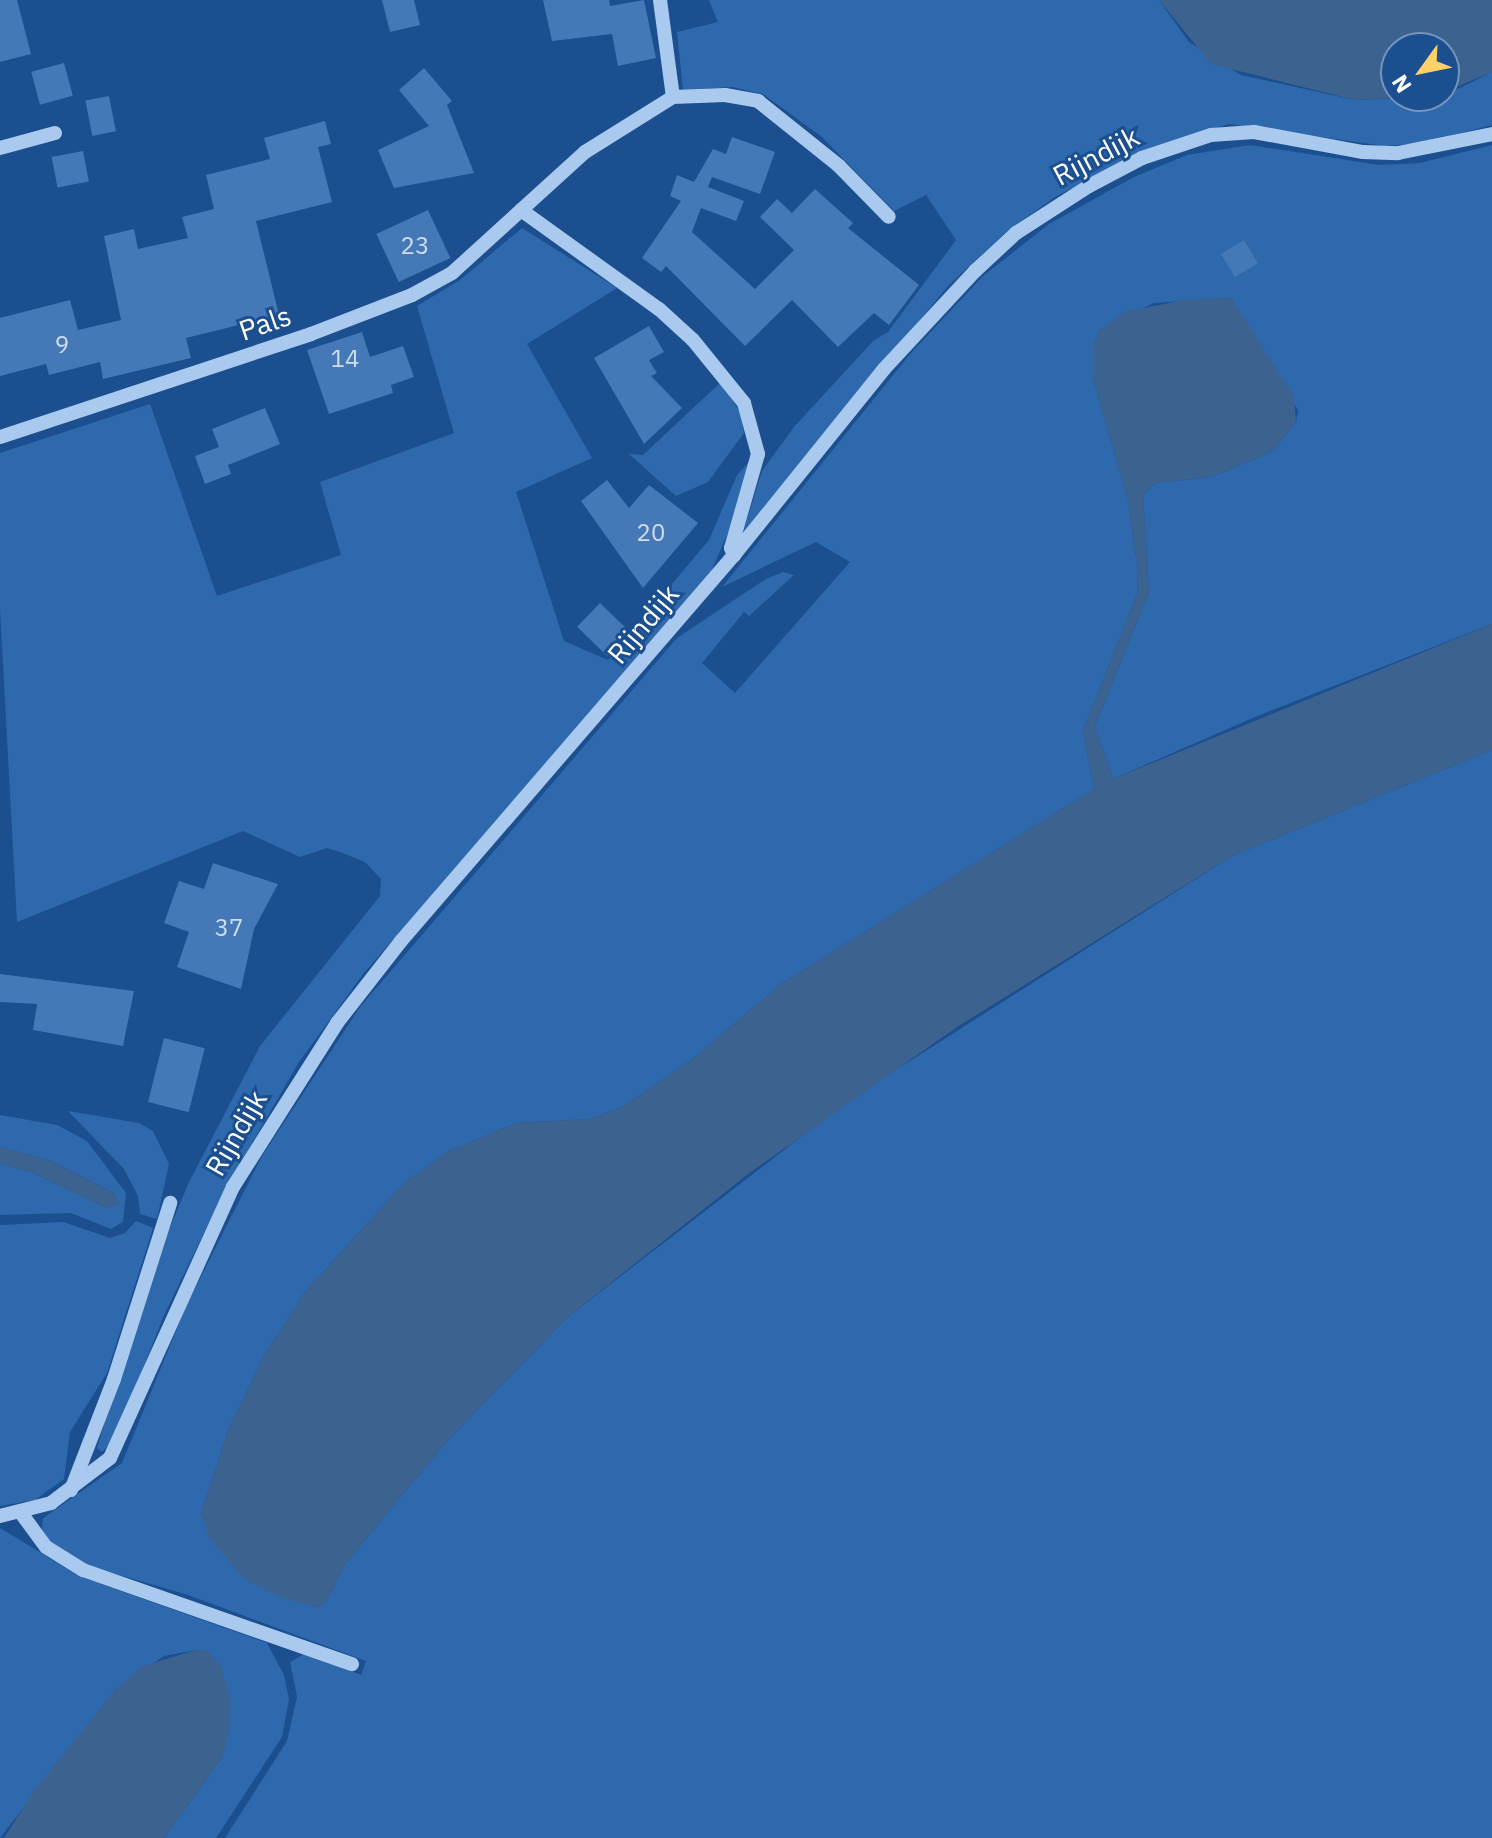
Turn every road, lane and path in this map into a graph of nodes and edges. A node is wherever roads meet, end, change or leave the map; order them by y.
1 (660, 0) edge
2 (673, 97) junction
3 (55, 133) dead end
4 (1492, 134) edge
5 (0, 148) edge
6 (521, 210) junction
7 (889, 217) dead end
8 (0, 437) edge
9 (734, 555) junction
10 (170, 1203) dead end
11 (71, 1490) junction
12 (21, 1513) junction
13 (0, 1516) edge
14 (352, 1664) dead end

1 - 2 street
2 - 6 street, Pals
2 - 7 street, Pals
3 - 5 street
4 - 9 street, Rijndijk
6 - 8 street, Pals
6 - 9 street
9 - 11 street, Rijndijk
10 - 11 street
11 - 12 street, Rijndijk
12 - 13 street, Rijndijk
12 - 14 street

